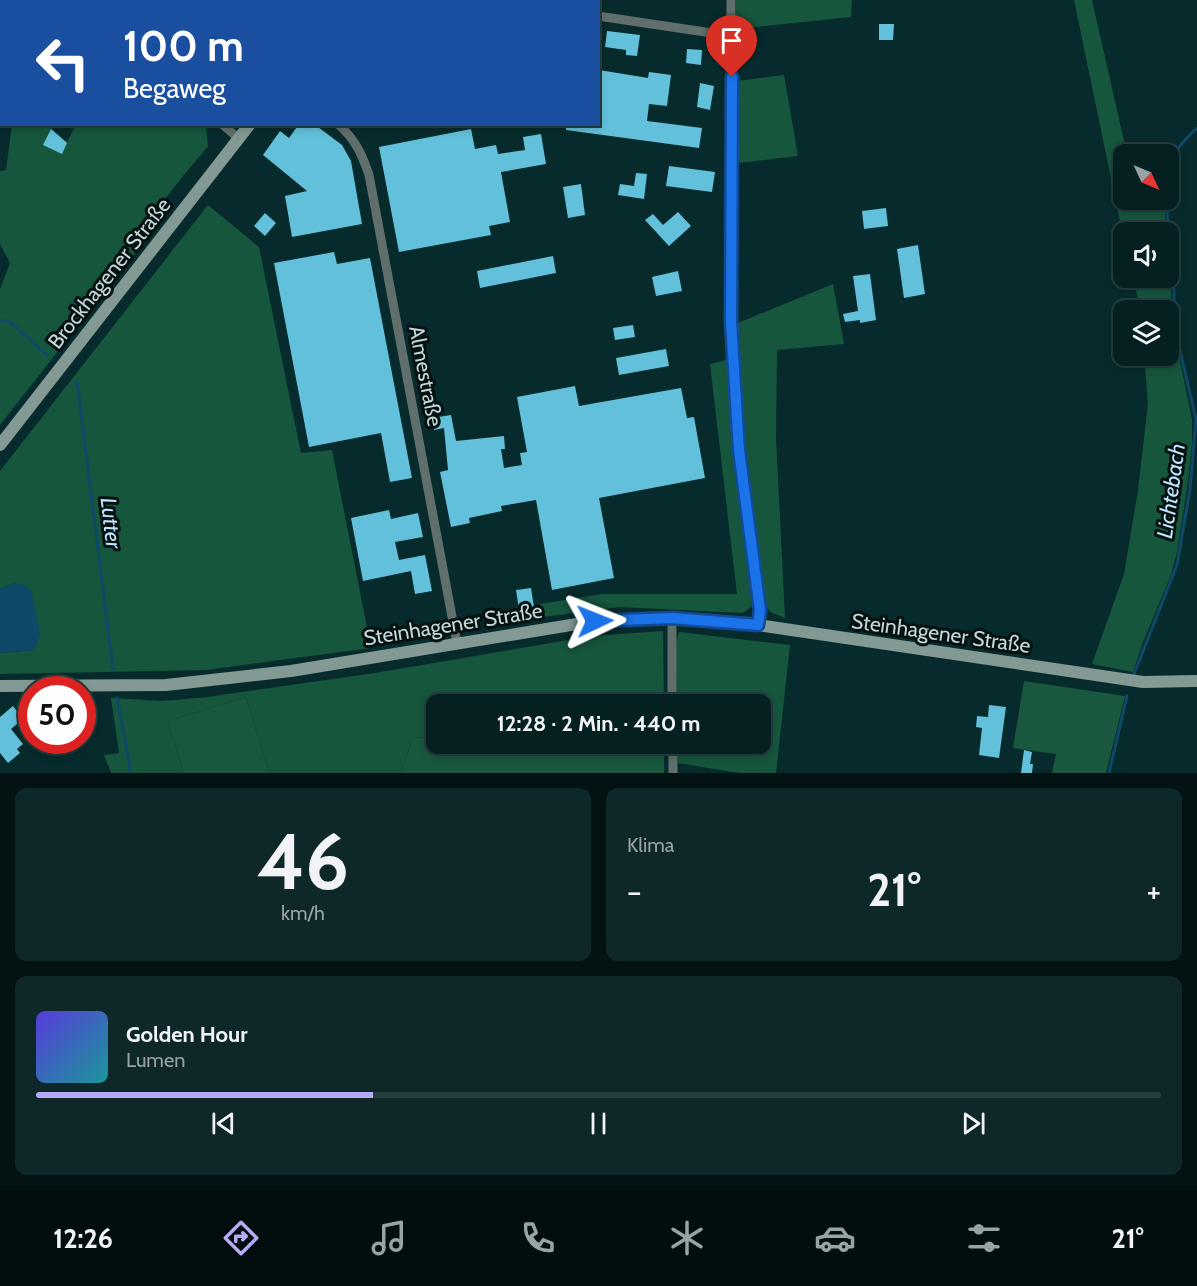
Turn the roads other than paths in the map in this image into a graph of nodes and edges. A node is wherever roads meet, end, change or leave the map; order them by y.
1 (731, 0) edge
2 (600, 16) edge
3 (732, 36) junction
4 (224, 126) edge
5 (248, 126) edge
6 (340, 126) edge
7 (238, 139) junction
8 (0, 446) edge
9 (672, 618) junction
10 (758, 625) junction
11 (458, 643) junction
12 (1197, 681) edge
13 (0, 686) edge
14 (672, 694) edge
15 (673, 754) edge
16 (673, 773) edge

1 - 3 street
2 - 3 street
3 - 10 street
4 - 7 street
5 - 7 main road, Brockhagener Straße
6 - 11 street, Almestraße
7 - 8 main road, Brockhagener Straße
9 - 10 main road, Steinhagener Straße
9 - 11 main road, Steinhagener Straße
9 - 14 street
10 - 12 main road, Steinhagener Straße
11 - 13 main road, Steinhagener Straße
15 - 16 street

